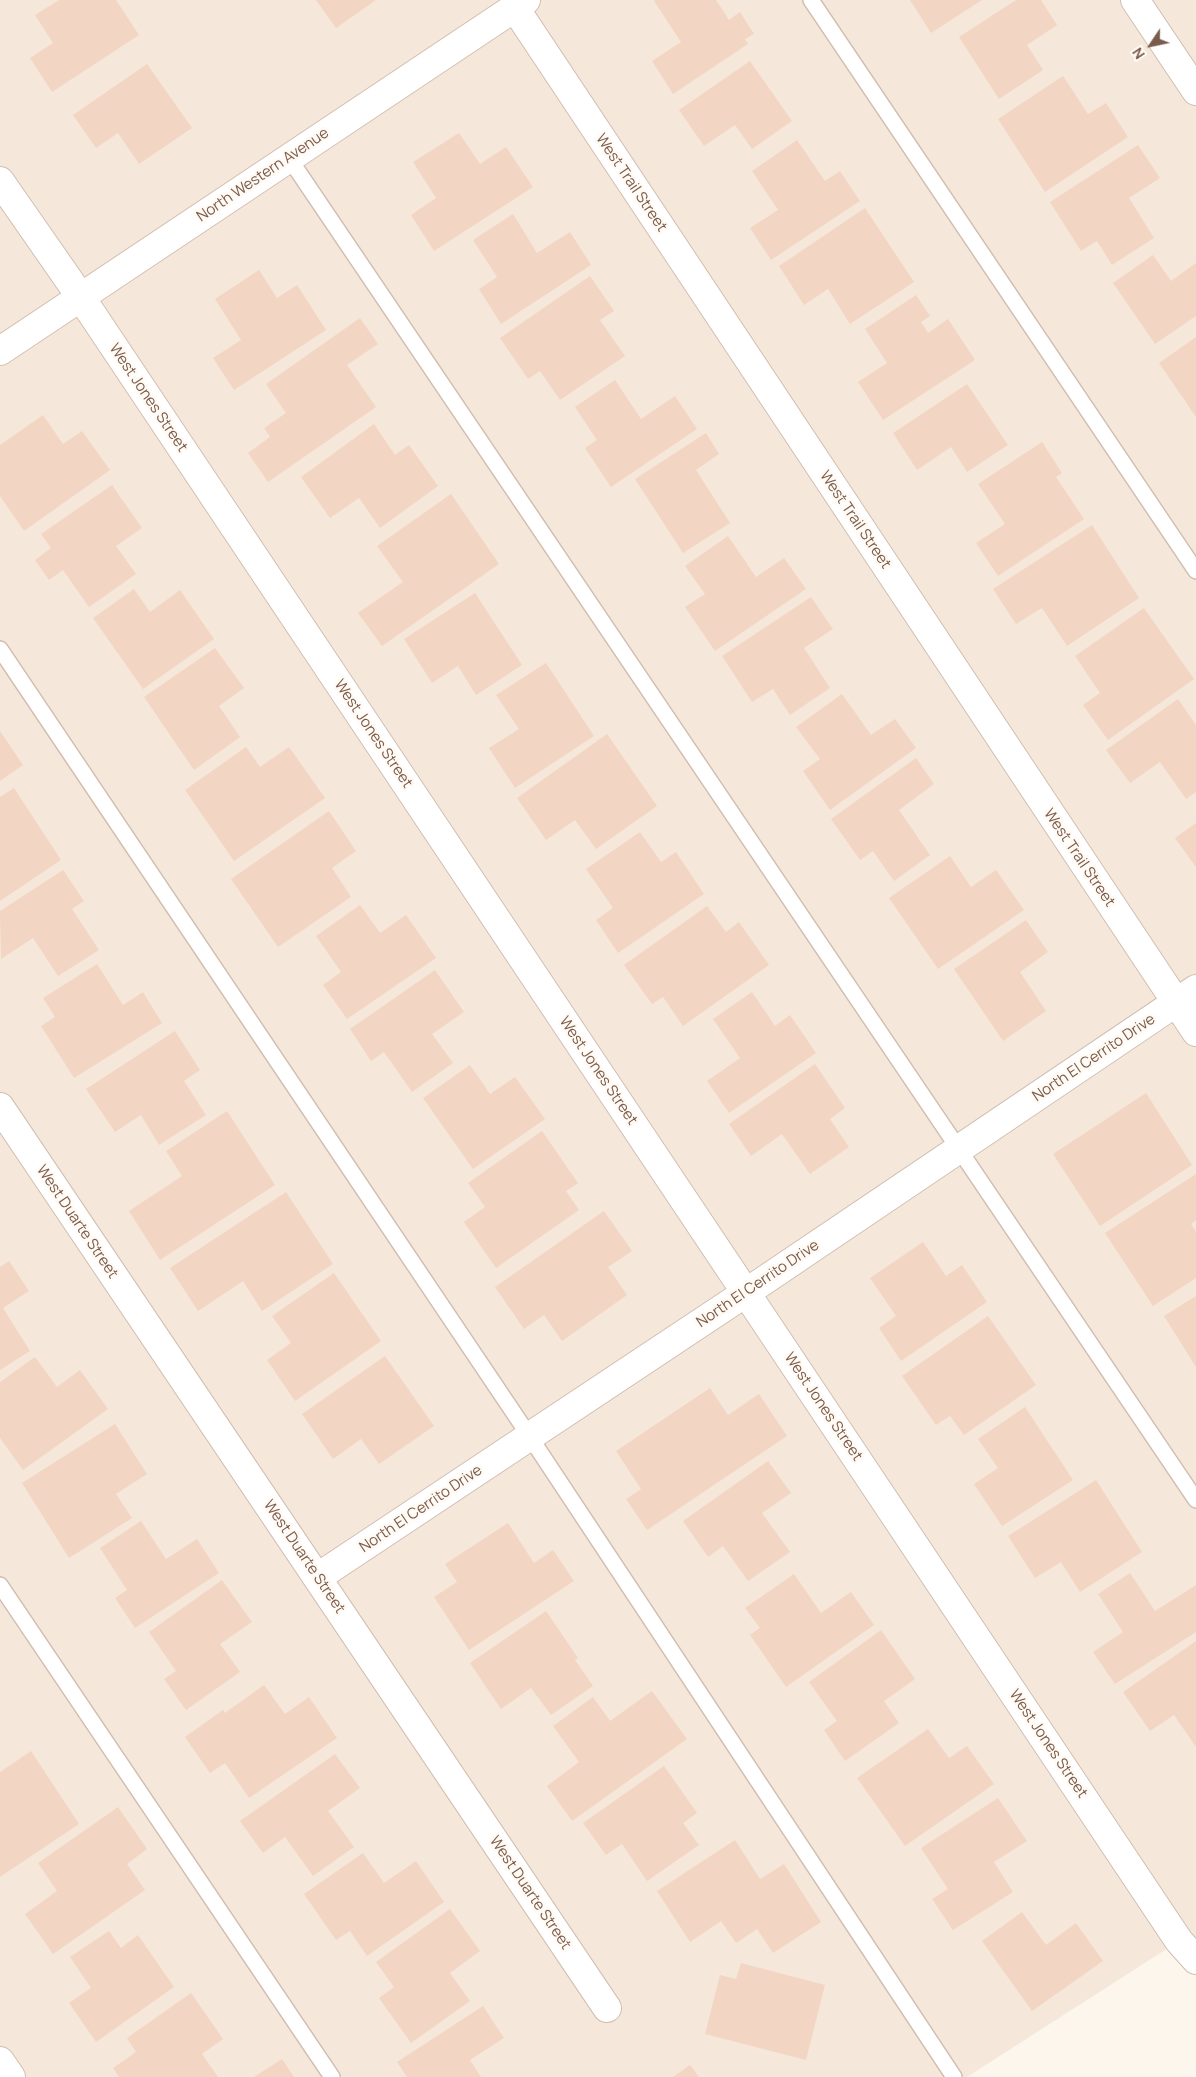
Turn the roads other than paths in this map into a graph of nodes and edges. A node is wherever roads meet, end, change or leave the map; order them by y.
1 (811, 0) edge
2 (1135, 0) edge
3 (517, 3) edge
4 (1196, 91) edge
5 (289, 158) junction
6 (0, 181) edge
7 (80, 296) junction
8 (0, 351) edge
9 (1196, 571) edge
10 (0, 649) edge
11 (1186, 996) edge
12 (1196, 1032) edge
13 (0, 1107) edge
14 (958, 1150) junction
15 (746, 1292) junction
16 (530, 1436) junction
17 (1196, 1500) edge
18 (318, 1578) junction
19 (0, 1584) edge
20 (1196, 1960) edge
21 (607, 2008) dead end
22 (0, 2061) edge
23 (11, 2077) edge
24 (332, 2077) edge
25 (954, 2077) edge

1 - 9 lane
2 - 4 street
3 - 5 street, North Western Avenue
3 - 11 street, West Trail Street
5 - 7 street, North Western Avenue
5 - 14 lane
6 - 7 street, West Jones Street
7 - 8 street, North Western Avenue
7 - 15 street, West Jones Street
10 - 16 lane
11 - 12 street, West Trail Street
11 - 14 street, North El Cerrito Drive
13 - 18 street, West Duarte Street
14 - 15 street, North El Cerrito Drive
14 - 17 lane
15 - 16 street, North El Cerrito Drive
15 - 20 street, West Jones Street
16 - 18 street, North El Cerrito Drive
16 - 25 lane
18 - 21 street, West Duarte Street
19 - 24 lane
22 - 23 street

